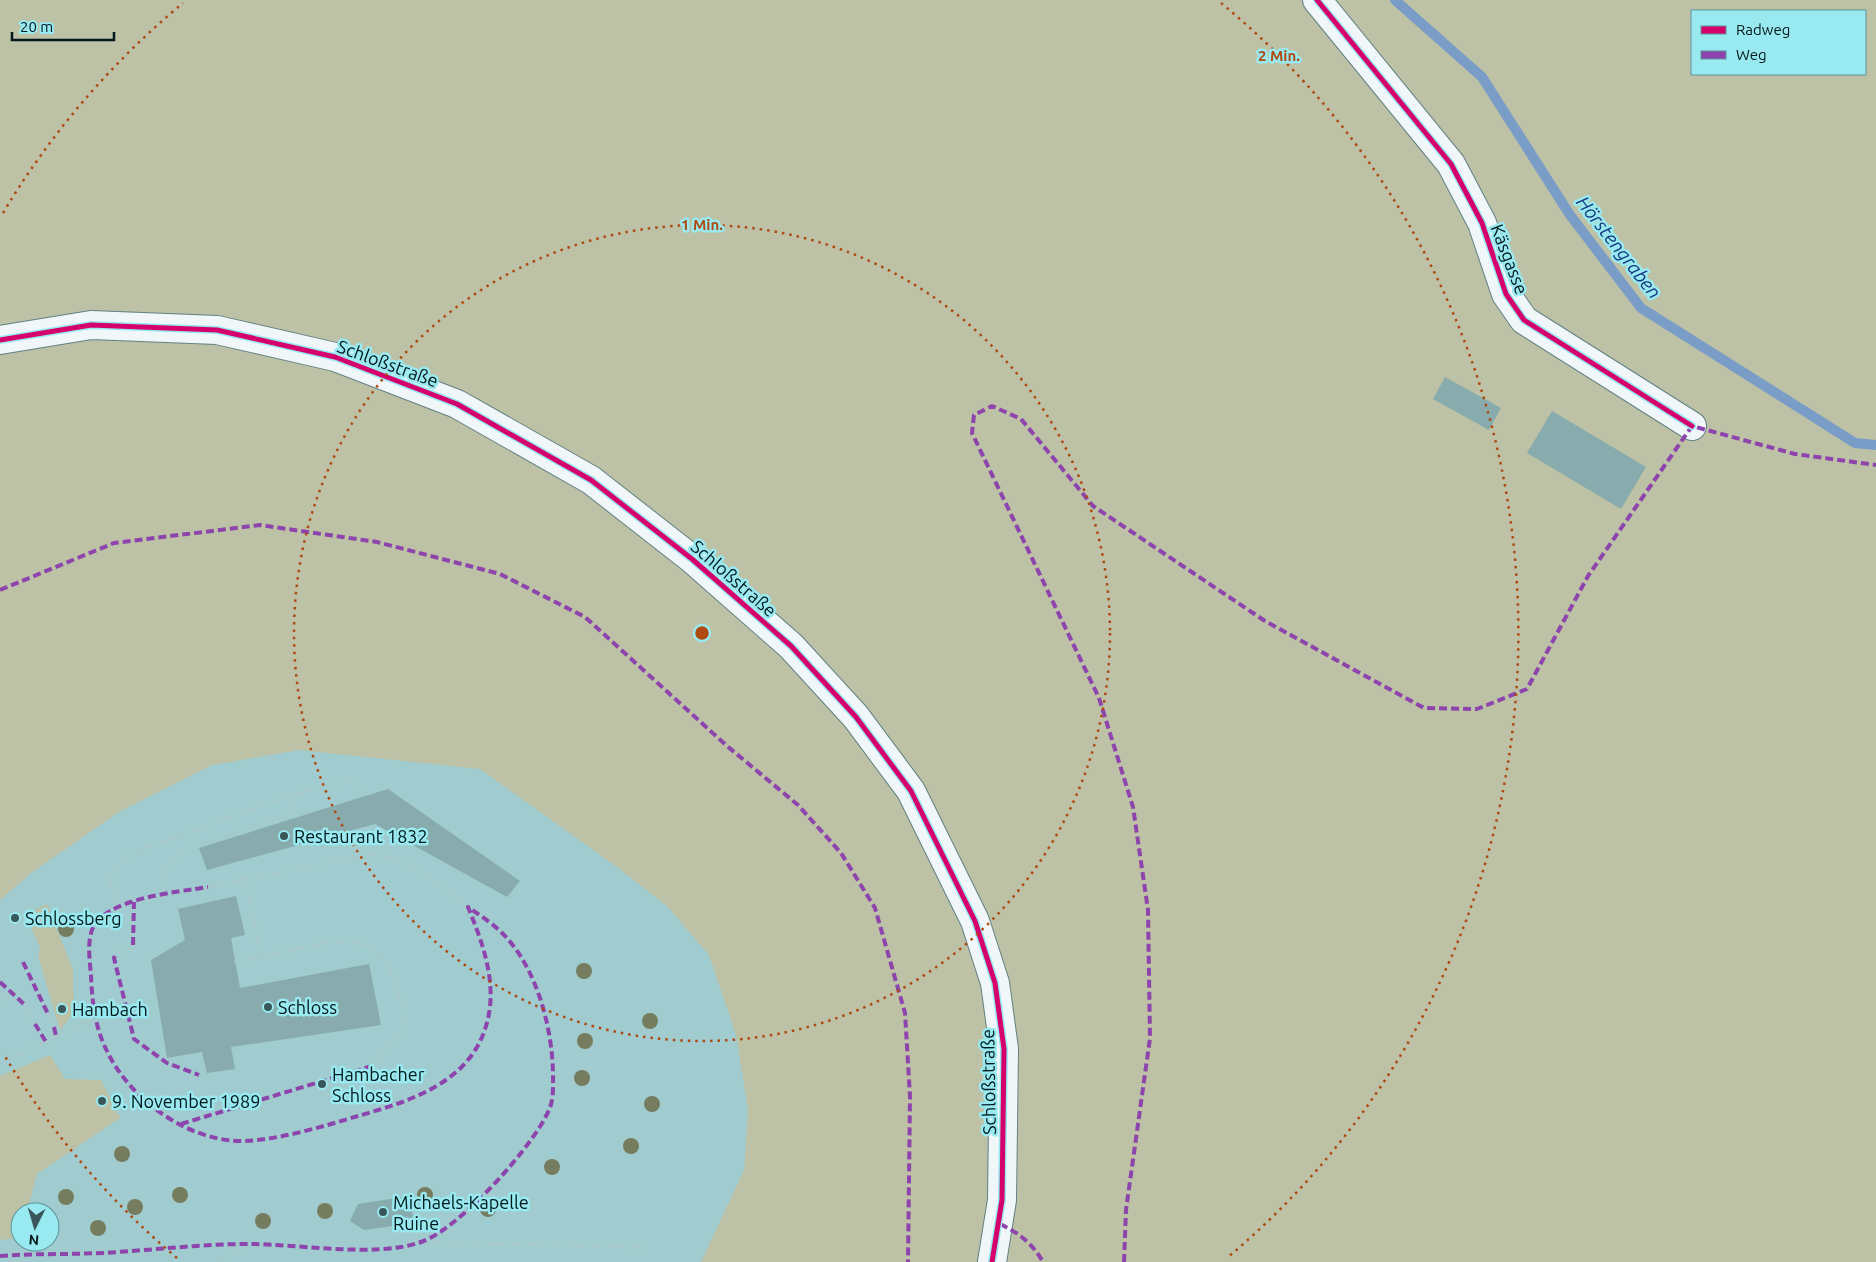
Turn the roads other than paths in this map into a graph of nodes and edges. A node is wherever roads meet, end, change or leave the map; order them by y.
1 (1317, 0) edge
2 (0, 340) edge
3 (1692, 426) dead end
4 (992, 1262) edge

1 - 3 street, Käsgasse
2 - 4 street, Schloßstraße

